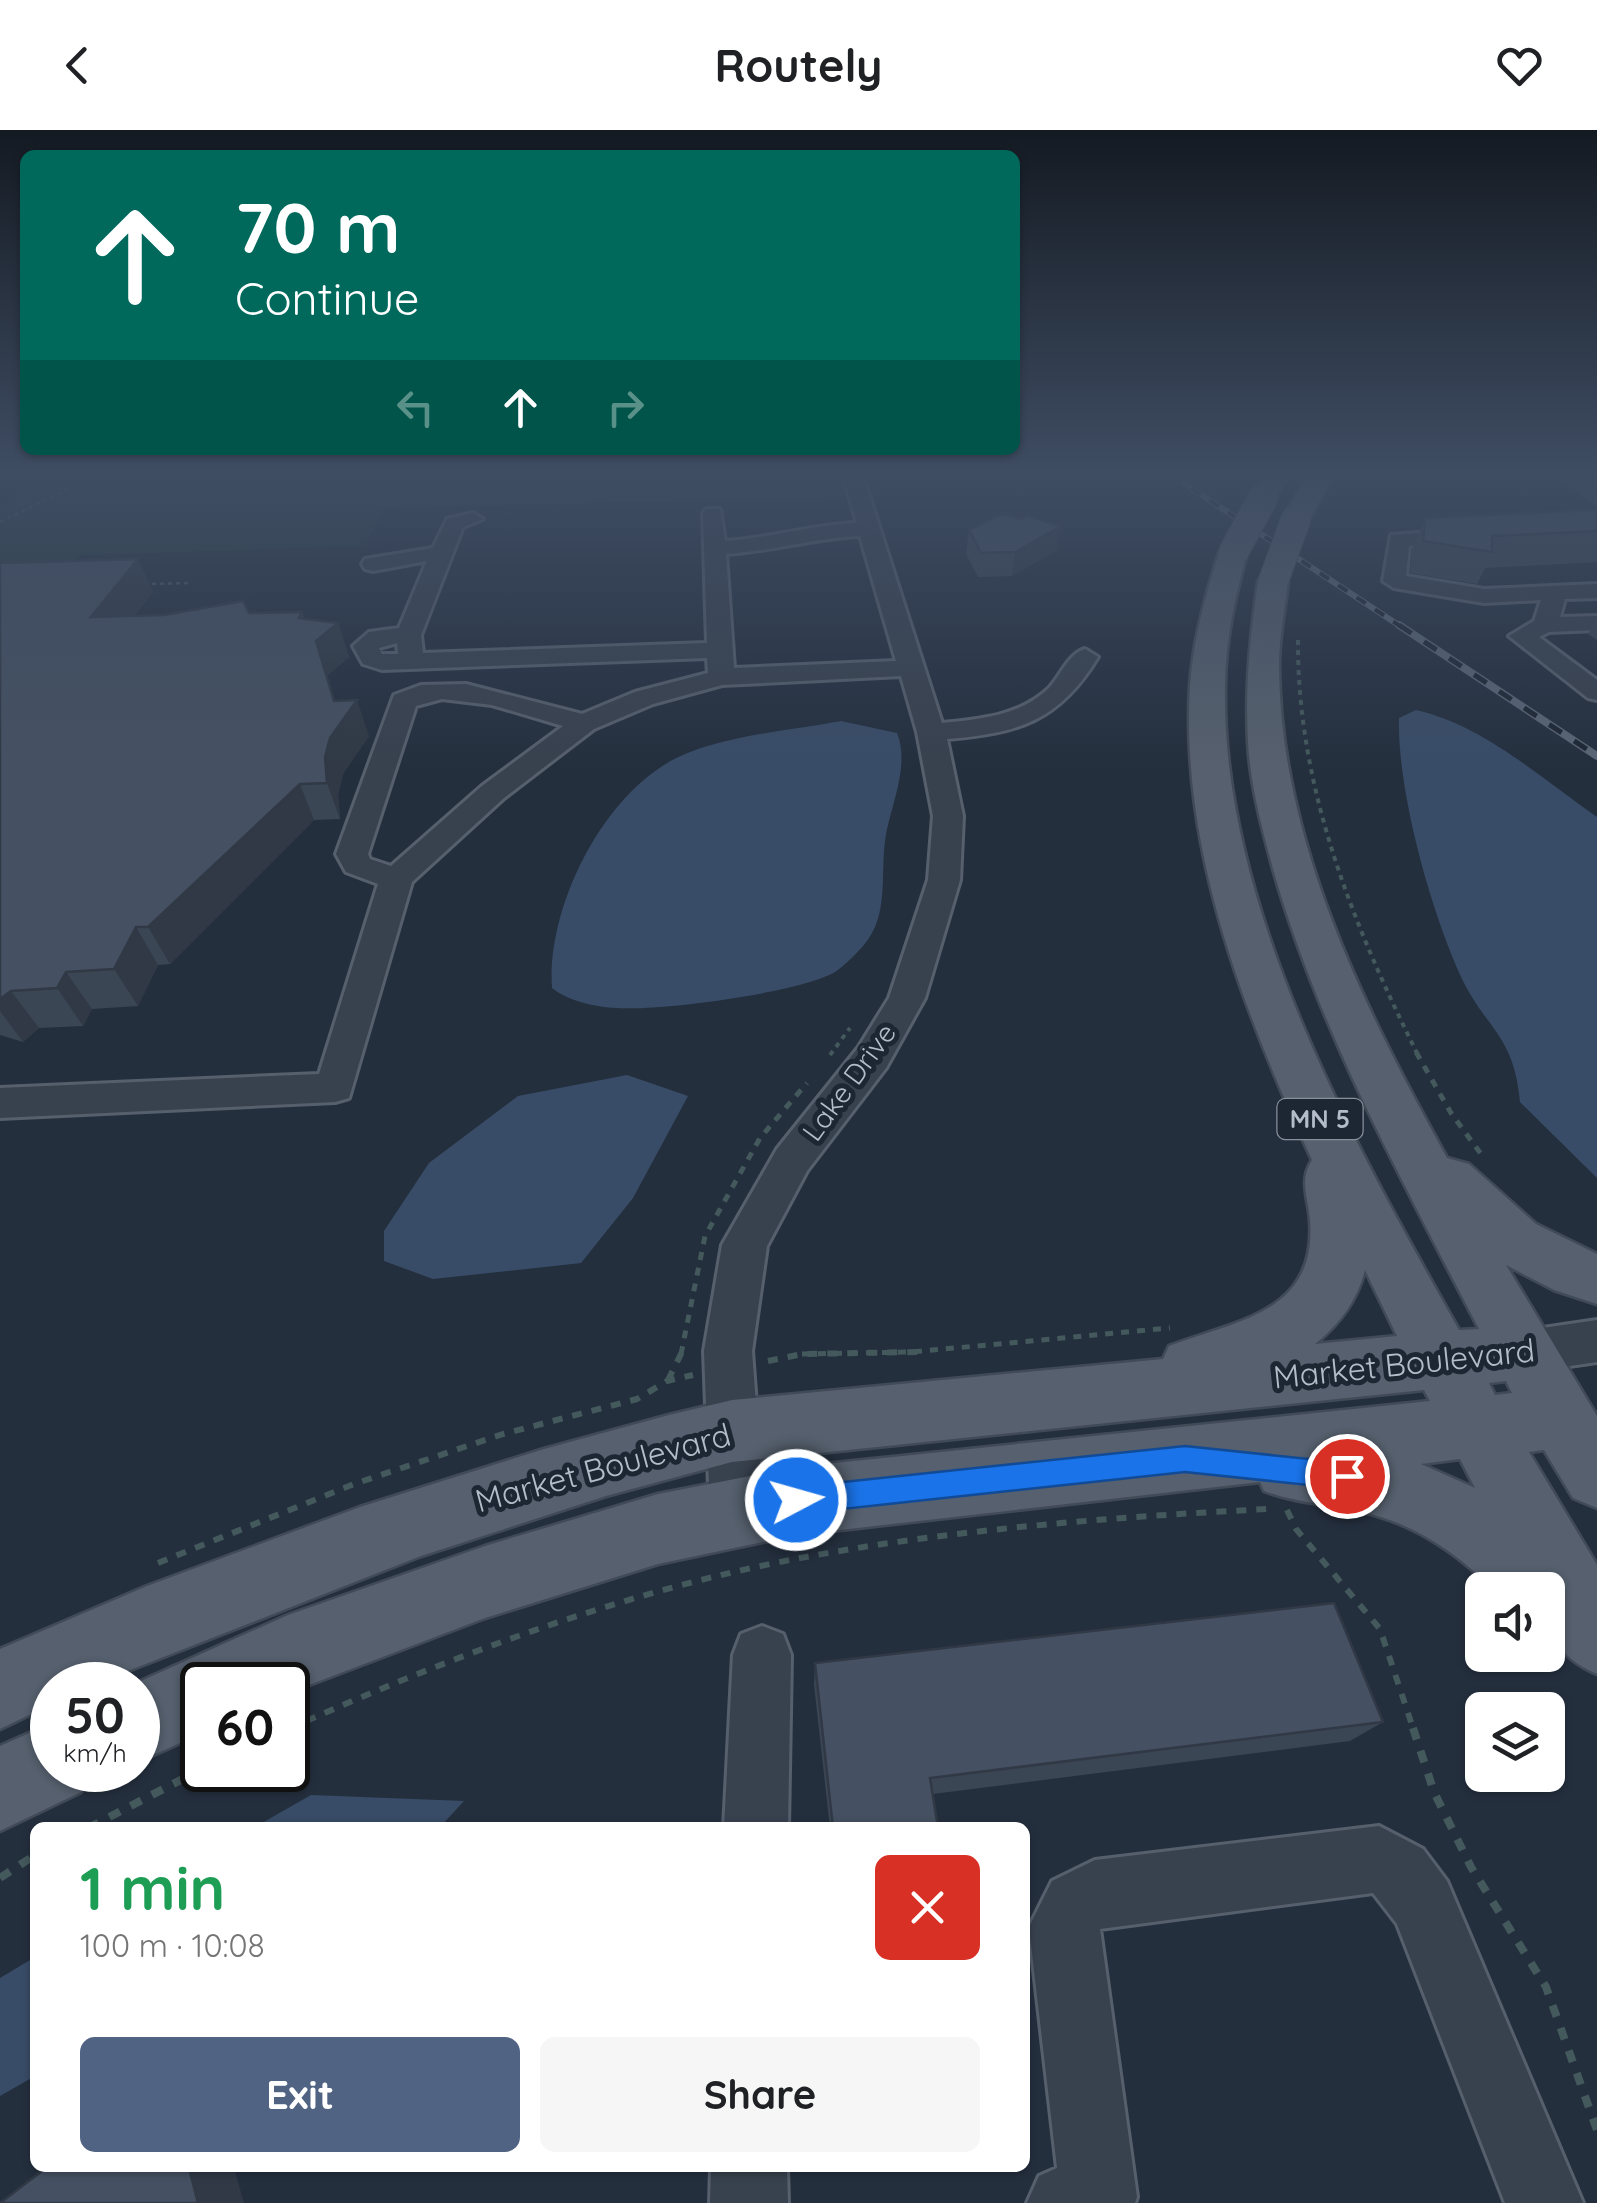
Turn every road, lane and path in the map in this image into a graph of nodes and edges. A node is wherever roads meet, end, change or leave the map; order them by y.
1 (436, 573) edge
2 (716, 573) edge
3 (883, 573) edge
4 (1249, 573) edge
5 (1254, 573) edge
6 (1395, 573) edge
7 (1553, 582) junction
8 (192, 583) dead end
9 (133, 584) edge
10 (1597, 592) edge
11 (1597, 623) edge
12 (1545, 625) junction
13 (1297, 629) dead end
14 (1085, 657) dead end
15 (720, 664) junction
16 (912, 668) junction
17 (1597, 692) edge
18 (584, 723) junction
19 (931, 732) junction
20 (396, 880) junction
21 (851, 1027) dead end
22 (829, 1056) dead end
23 (818, 1071) dead end
24 (1391, 1099) junction
25 (0, 1103) edge
26 (1315, 1109) junction
27 (1488, 1161) dead end
28 (1597, 1279) edge
29 (1185, 1326) dead end
30 (1597, 1341) edge
31 (1522, 1352) junction
32 (1442, 1360) junction
33 (1104, 1394) junction
34 (731, 1400) junction
35 (1579, 1415) edge
36 (1478, 1428) junction
37 (1185, 1459) junction
38 (1597, 1474) edge
39 (737, 1513) junction
40 (1527, 1572) edge
41 (1565, 1617) edge
42 (1597, 1636) edge
43 (762, 1656) dead end
44 (1597, 1658) edge
45 (269, 1662) edge
46 (0, 1690) edge
47 (310, 1719) edge
48 (30, 1774) edge
49 (180, 1780) edge
50 (0, 1790) edge
51 (100, 1822) edge
52 (756, 1822) edge
53 (30, 1858) edge
54 (0, 1878) edge
55 (1597, 2130) edge
56 (749, 2172) edge
57 (1088, 2201) edge
58 (750, 2203) edge
59 (1544, 2203) edge

1 - 15 street
2 - 15 street
3 - 16 street, Lake Drive
4 - 26 main road, MN 5
5 - 24 main road, MN 5
6 - 7 street
7 - 10 street
7 - 12 street
8 - 9 path
11 - 12 street
12 - 17 street
13 - 27 path
14 - 19 street
15 - 16 street
15 - 18 street
16 - 19 street, Lake Drive
18 - 20 street
18 - 20 street
19 - 34 street, Lake Drive
20 - 25 street
21 - 22 path
23 - 34 path
24 - 28 main road
24 - 31 main road, MN 5
26 - 32 main road, MN 5
26 - 33 main road
29 - 34 path
30 - 31 street, Market Boulevard
31 - 32 main road, Market Boulevard
31 - 35 main road, MN 5
32 - 33 main road, Market Boulevard
32 - 36 main road, MN 5
33 - 34 main road, Market Boulevard
34 - 39 street, Lake Drive
34 - 46 main road, Market Boulevard
35 - 36 main road
35 - 38 main road, MN 5
36 - 37 main road
36 - 42 main road, MN 5
37 - 39 main road
37 - 40 main road
39 - 45 main road
41 - 44 main road
43 - 52 street
47 - 55 path
48 - 50 main road
49 - 51 path
53 - 54 path
56 - 58 street
57 - 59 street

